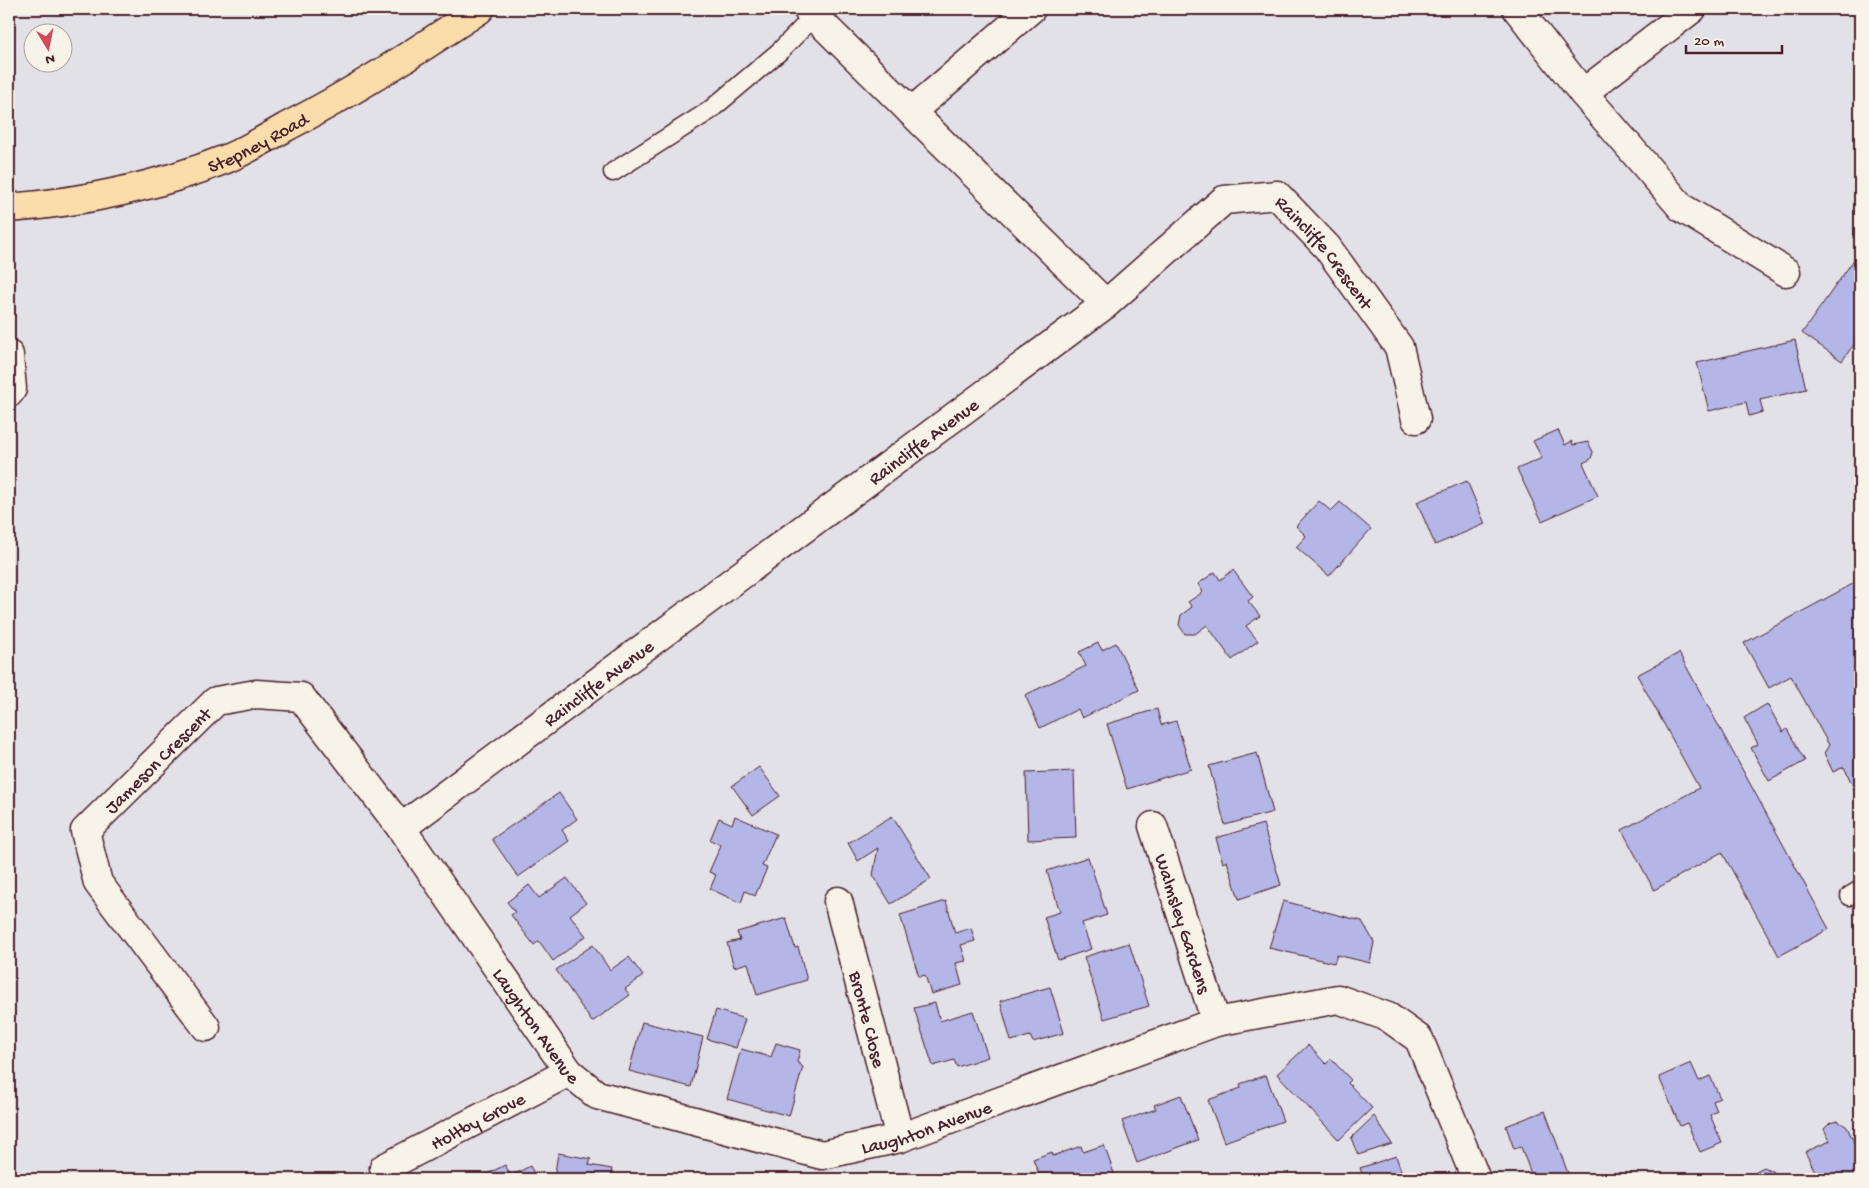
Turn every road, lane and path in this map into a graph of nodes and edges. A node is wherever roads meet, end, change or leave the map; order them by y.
1 (480, 9) edge
2 (1032, 9) edge
3 (1517, 9) edge
4 (1692, 9) edge
5 (810, 12) edge
6 (1584, 93) junction
7 (911, 112) junction
8 (613, 172) dead end
9 (9, 208) edge
10 (1786, 272) dead end
11 (1106, 304) junction
12 (9, 355) edge
13 (9, 393) edge
14 (1416, 419) dead end
15 (1153, 826) dead end
16 (401, 828) junction
17 (838, 900) dead end
18 (1216, 1022) junction
19 (206, 1027) dead end
20 (569, 1072) junction
21 (900, 1138) junction
22 (384, 1168) dead end
23 (1476, 1179) edge

1 - 9 highway, Stepney Road
2 - 7 street
3 - 6 street
4 - 6 street
5 - 7 street
5 - 8 lane
6 - 10 street
7 - 11 street
11 - 14 street, Raincliffe Crescent
11 - 16 street, Raincliffe Avenue
12 - 13 street
15 - 18 street, Walmsley Gardens
16 - 19 street, Jameson Crescent
16 - 20 street, Laughton Avenue
17 - 21 street, Bronte Close
18 - 21 street, Laughton Avenue
18 - 23 street, Laughton Avenue
20 - 21 street, Laughton Avenue
20 - 22 street, Holtby Grove

